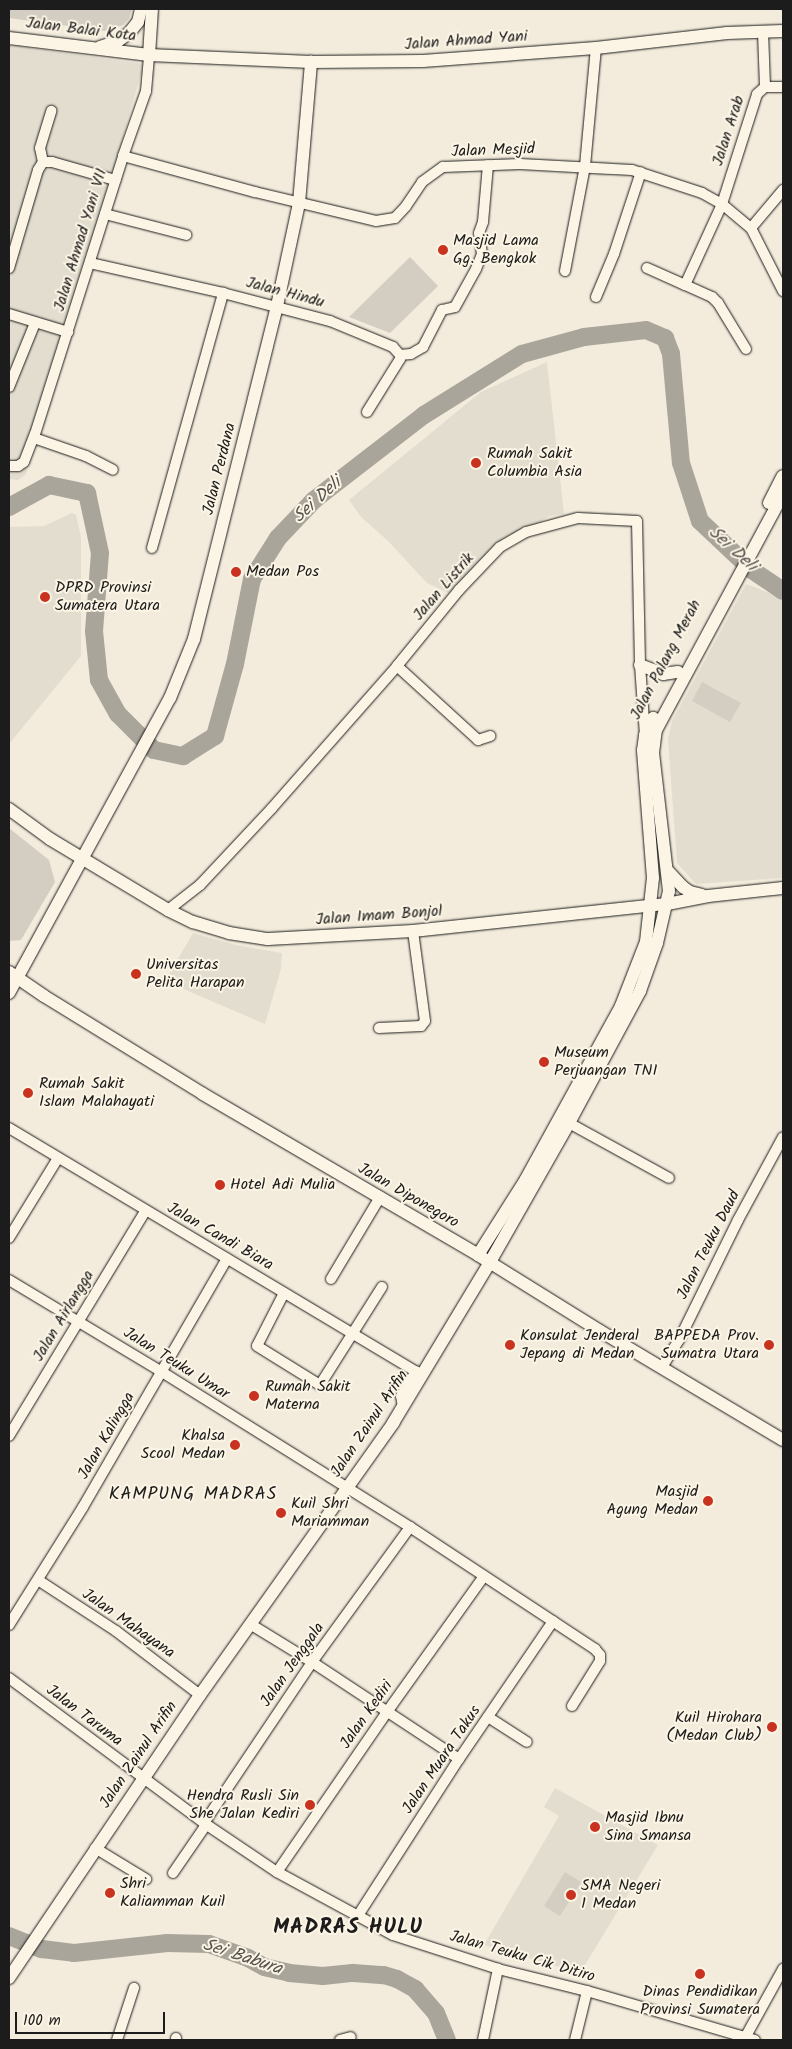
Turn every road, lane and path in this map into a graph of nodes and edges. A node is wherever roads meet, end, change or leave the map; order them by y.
1 (141, 9) edge
2 (152, 9) edge
3 (783, 31) edge
4 (763, 32) junction
5 (9, 38) edge
6 (96, 48) junction
7 (596, 48) junction
8 (149, 55) junction
9 (311, 62) junction
10 (783, 87) edge
11 (765, 88) junction
12 (51, 111) dead end
13 (123, 156) junction
14 (43, 162) junction
15 (488, 165) junction
16 (585, 166) junction
17 (641, 172) junction
18 (115, 180) junction
19 (783, 190) edge
20 (300, 203) junction
21 (722, 204) junction
22 (105, 214) junction
23 (751, 228) junction
24 (186, 235) dead end
25 (90, 263) junction
26 (9, 268) edge
27 (647, 268) dead end
28 (565, 271) dead end
29 (686, 285) junction
30 (783, 291) edge
31 (223, 293) junction
32 (596, 296) dead end
33 (277, 306) junction
34 (9, 314) edge
35 (35, 323) junction
36 (68, 332) junction
37 (746, 349) dead end
38 (400, 355) junction
39 (9, 387) edge
40 (367, 412) dead end
41 (34, 436) junction
42 (9, 466) edge
43 (113, 470) dead end
44 (783, 476) edge
45 (783, 494) edge
46 (763, 523) junction
47 (152, 548) dead end
48 (722, 597) junction
49 (640, 665) junction
50 (397, 666) junction
51 (678, 672) junction
52 (490, 736) dead end
53 (645, 736) junction
54 (9, 809) edge
55 (81, 858) junction
56 (667, 870) junction
57 (783, 888) edge
58 (708, 896) junction
59 (667, 904) junction
60 (651, 906) junction
61 (168, 910) junction
62 (414, 931) junction
63 (13, 975) edge
64 (9, 993) edge
65 (380, 1028) dead end
66 (576, 1100) junction
67 (570, 1123) junction
68 (9, 1128) edge
69 (783, 1137) edge
70 (58, 1158) junction
71 (670, 1178) dead end
72 (380, 1197) junction
73 (145, 1211) junction
74 (9, 1238) edge
75 (478, 1255) junction
76 (227, 1259) junction
77 (490, 1262) junction
78 (330, 1279) dead end
79 (9, 1280) edge
80 (382, 1287) dead end
81 (284, 1292) junction
82 (78, 1322) junction
83 (355, 1334) junction
84 (662, 1367) junction
85 (162, 1372) junction
86 (419, 1373) junction
87 (9, 1436) edge
88 (783, 1440) edge
89 (346, 1489) junction
90 (410, 1527) junction
91 (484, 1576) junction
92 (38, 1580) junction
93 (553, 1622) junction
94 (250, 1624) junction
95 (9, 1625) edge
96 (312, 1662) junction
97 (9, 1678) edge
98 (200, 1695) junction
99 (572, 1706) dead end
100 (387, 1712) junction
101 (488, 1717) junction
102 (527, 1742) dead end
103 (459, 1758) junction
104 (142, 1778) junction
105 (205, 1824) junction
106 (95, 1848) junction
107 (277, 1872) junction
108 (172, 1873) dead end
109 (146, 1879) dead end
110 (357, 1917) junction
111 (498, 1969) junction
112 (783, 1969) edge
113 (9, 1978) edge
114 (134, 1988) dead end
115 (587, 1991) junction
116 (351, 2037) dead end
117 (751, 2038) edge
118 (117, 2040) edge
119 (340, 2040) edge
120 (483, 2040) edge
121 (576, 2040) edge

1 - 6 main road
2 - 8 main road
3 - 4 main road, Jalan Ahmad Yani
4 - 7 main road, Jalan Ahmad Yani
4 - 11 street
5 - 6 main road, Jalan Balai Kota
6 - 8 main road, Jalan Balai Kota
7 - 9 main road, Jalan Ahmad Yani
7 - 16 street
8 - 9 main road, Jalan Ahmad Yani
8 - 13 street, Jalan Ahmad Yani VII
9 - 20 main road, Jalan Perdana
10 - 11 street, Jalan Arab
11 - 21 street, Jalan Arab
12 - 14 street
13 - 18 street, Jalan Ahmad Yani VII
13 - 20 street, Jalan Mesjid
14 - 18 street
14 - 26 street
15 - 16 street, Jalan Mesjid
15 - 20 street, Jalan Mesjid
15 - 38 street
16 - 17 street, Jalan Mesjid
16 - 28 street
17 - 21 street, Jalan Mesjid
17 - 32 street
18 - 22 street, Jalan Ahmad Yani VII
19 - 23 street
20 - 33 main road, Jalan Perdana
21 - 23 street, Jalan Mesjid
21 - 29 street, Jalan Arab
22 - 24 street
22 - 25 street, Jalan Ahmad Yani VII
23 - 30 street, Jalan Mesjid
25 - 31 street, Jalan Hindu
25 - 36 street, Jalan Ahmad Yani VII
27 - 29 street
29 - 37 street
31 - 33 street, Jalan Hindu
31 - 47 street
33 - 38 street, Jalan Hindu
33 - 55 main road, Jalan Perdana
34 - 35 street
35 - 36 street
35 - 39 street
36 - 41 street, Jalan Ahmad Yani VII
38 - 40 street
41 - 42 street, Jalan Ahmad Yani VII
41 - 43 street
44 - 46 main road, Jalan Palang Merah
45 - 46 main road, Jalan Palang Merah
46 - 48 main road, Jalan Palang Merah
48 - 51 main road, Jalan Palang Merah
48 - 56 main road, Jalan Palang Merah
49 - 50 street, Jalan Listrik
49 - 51 main road
49 - 53 street, Jalan Listrik
50 - 52 street
50 - 61 street, Jalan Listrik
51 - 53 main road, Jalan Palang Merah
53 - 60 main road, Jalan Palang Merah
54 - 55 main road, Jalan Imam Bonjol
55 - 61 main road, Jalan Imam Bonjol
55 - 63 main road, Jalan Perdana
56 - 58 main road
56 - 59 main road, Jalan Palang Merah
57 - 58 main road, Jalan Imam Bonjol
58 - 59 main road, Jalan Imam Bonjol
59 - 60 main road, Jalan Imam Bonjol
59 - 66 main road, Jalan Zainul Arifin
60 - 62 main road, Jalan Imam Bonjol
60 - 66 main road, Jalan Zainul Arifin
61 - 62 main road, Jalan Imam Bonjol
62 - 65 street
63 - 64 main road, Jalan Perdana
63 - 72 main road, Jalan Diponegoro
66 - 67 main road, Jalan Zainul Arifin
66 - 75 main road, Jalan Zainul Arifin
67 - 71 street
67 - 77 main road, Jalan Zainul Arifin
68 - 70 street, Jalan Candi Biara
69 - 84 street, Jalan Teuku Daud
70 - 73 street, Jalan Candi Biara
70 - 74 street
72 - 75 main road, Jalan Diponegoro
72 - 78 street
73 - 76 street, Jalan Candi Biara
73 - 82 street, Jalan Airlangga
75 - 77 main road, Jalan Diponegoro
76 - 81 street, Jalan Candi Biara
76 - 85 street, Jalan Kalingga
77 - 84 main road, Jalan Diponegoro
77 - 86 main road, Jalan Zainul Arifin
79 - 82 street, Jalan Teuku Umar
80 - 83 street
81 - 83 street, Jalan Candi Biara
81 - 83 street
82 - 85 street, Jalan Teuku Umar
82 - 87 street, Jalan Airlangga
83 - 86 street, Jalan Candi Biara
84 - 88 main road, Jalan Diponegoro
85 - 89 street, Jalan Teuku Umar
85 - 92 street, Jalan Kalingga
86 - 89 main road, Jalan Zainul Arifin
89 - 90 street, Jalan Teuku Umar
89 - 94 main road, Jalan Zainul Arifin
90 - 91 street, Jalan Teuku Umar
90 - 96 street, Jalan Jenggala
91 - 93 street, Jalan Teuku Umar
91 - 100 street, Jalan Kediri
92 - 95 street, Jalan Kalingga
92 - 98 street, Jalan Mahayana
93 - 99 street, Jalan Teuku Umar
93 - 101 street, Jalan Muara Takus
94 - 96 street
94 - 98 main road, Jalan Zainul Arifin
96 - 100 street
96 - 105 street, Jalan Jenggala
97 - 104 street, Jalan Taruma
98 - 104 main road, Jalan Zainul Arifin
100 - 103 street
100 - 107 street, Jalan Kediri
101 - 102 street
101 - 103 street, Jalan Muara Takus
103 - 110 street, Jalan Muara Takus
104 - 105 street, Jalan Teuku Cik Ditiro
104 - 106 main road, Jalan Zainul Arifin
105 - 107 street, Jalan Teuku Cik Ditiro
105 - 108 street, Jalan Jenggala
106 - 109 street
106 - 113 main road, Jalan Zainul Arifin
107 - 110 street, Jalan Teuku Cik Ditiro
110 - 111 street, Jalan Teuku Cik Ditiro
111 - 115 street, Jalan Teuku Cik Ditiro
111 - 120 street
112 - 117 street
114 - 118 street
115 - 117 street, Jalan Teuku Cik Ditiro
115 - 121 street
116 - 119 street

